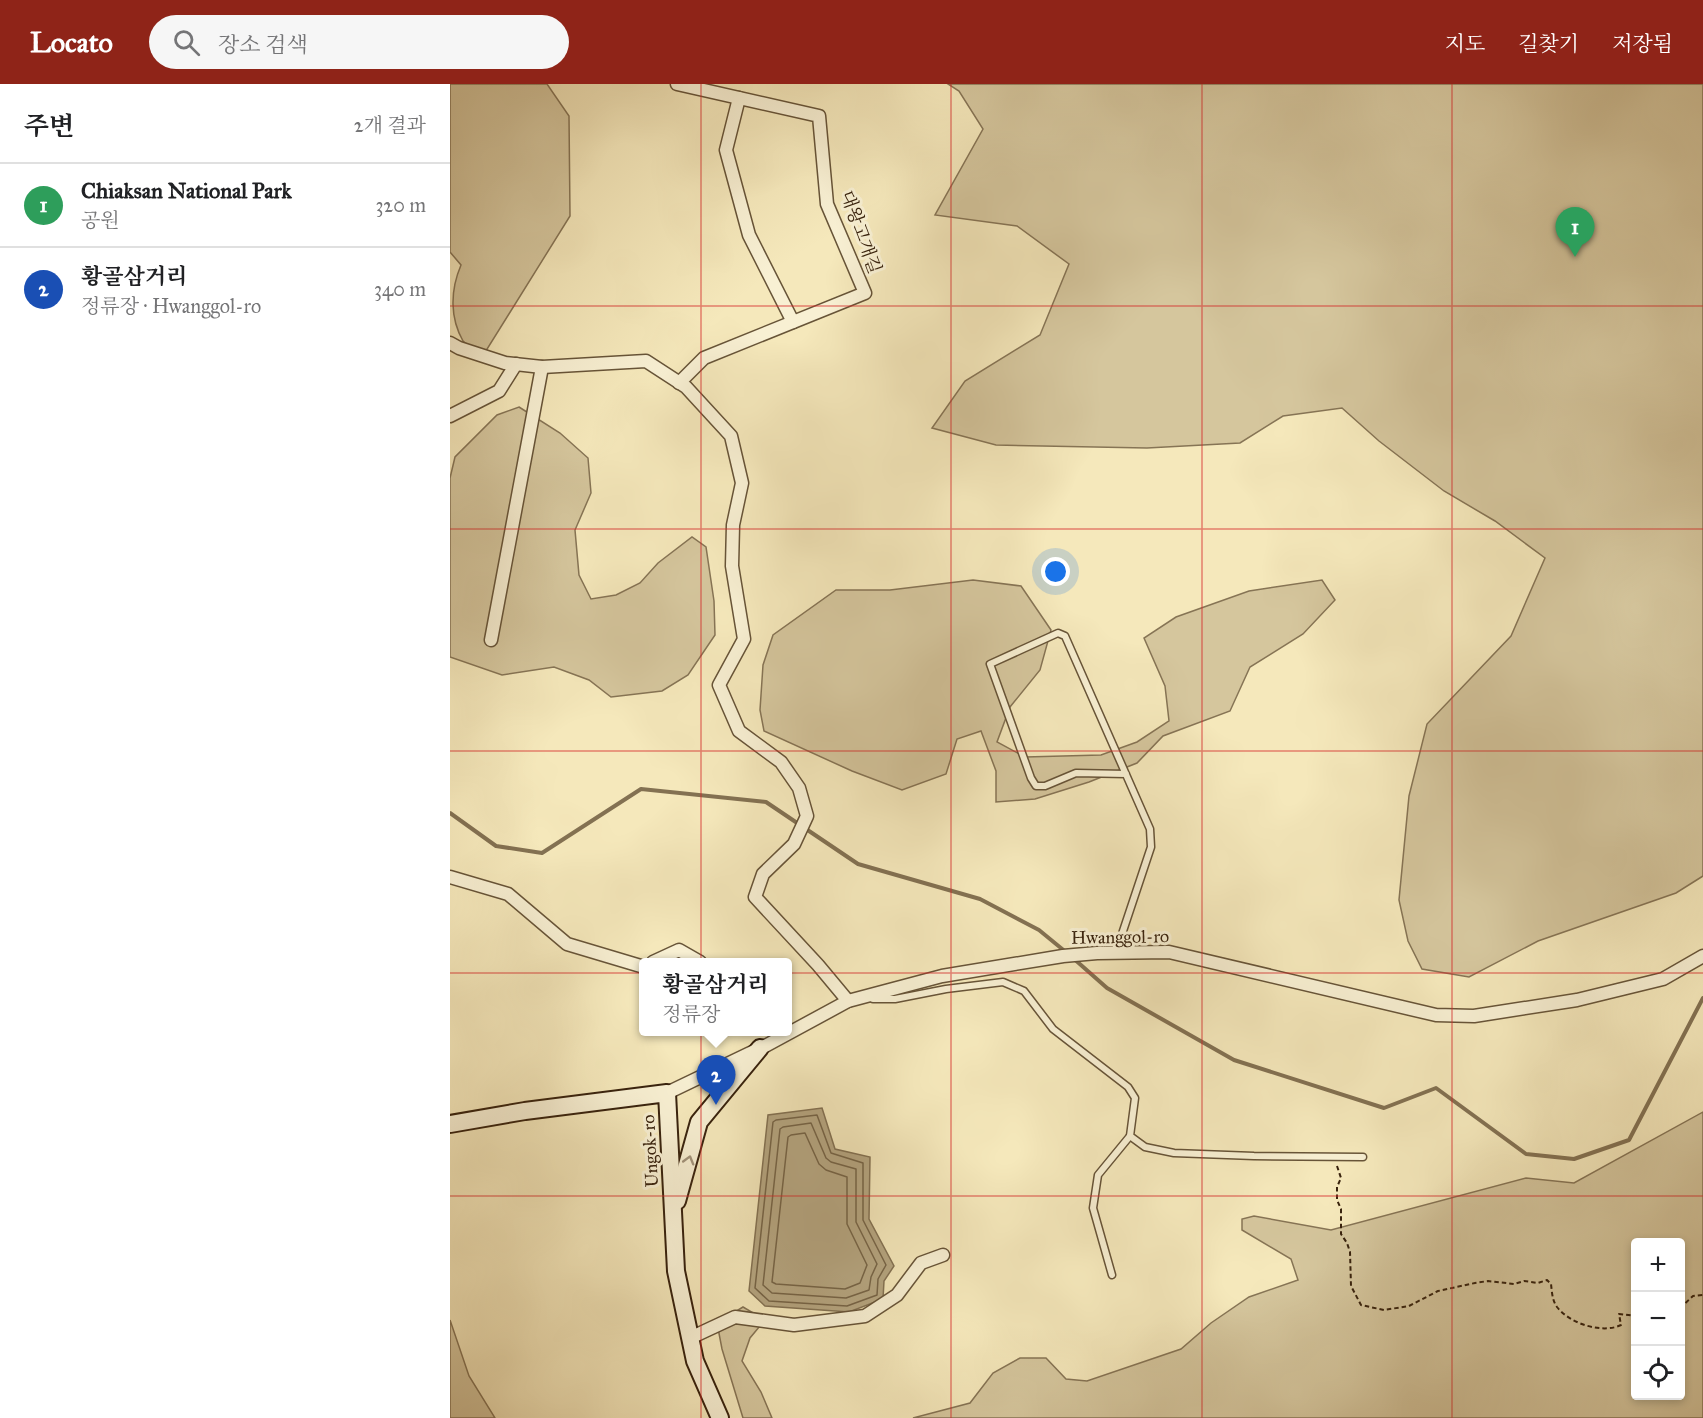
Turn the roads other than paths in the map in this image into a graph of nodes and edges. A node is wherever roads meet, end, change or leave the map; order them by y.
1 (677, 84) edge
2 (739, 98) junction
3 (793, 322) junction
4 (450, 343) edge
5 (516, 364) junction
6 (542, 367) junction
7 (679, 383) junction
8 (450, 416) edge
9 (491, 640) dead end
10 (1126, 774) junction
11 (450, 877) edge
12 (1116, 953) junction
13 (1703, 956) edge
14 (663, 958) edge
15 (692, 958) edge
16 (639, 966) edge
17 (851, 1000) junction
18 (792, 1028) edge
19 (777, 1036) edge
20 (760, 1048) junction
21 (667, 1093) junction
22 (450, 1124) edge
23 (1130, 1136) junction
24 (1363, 1157) dead end
25 (673, 1217) junction
26 (943, 1255) dead end
27 (1112, 1275) dead end
28 (690, 1338) junction
29 (720, 1418) edge

1 - 2 street, 대왕고개길
2 - 3 street
2 - 3 street, 대왕고개길
3 - 7 street, 대왕고개길
4 - 5 street
5 - 6 street
5 - 8 street
6 - 7 street
6 - 9 street
7 - 17 street
10 - 10 lane
10 - 12 lane
11 - 16 street
12 - 13 street, Hwanggol-ro
12 - 17 street, Hwanggol-ro
14 - 15 street
17 - 18 street, Hwanggol-ro
17 - 23 lane
19 - 20 street, Hwanggol-ro
20 - 21 street, Hwanggol-ro
25 -> 20 street
21 - 22 street, Ungok-ro
21 - 25 street, Ungok-ro
23 - 24 lane
23 - 27 lane
25 - 28 street, Ungok-ro
26 - 28 street
28 - 29 street, Ungok-ro

